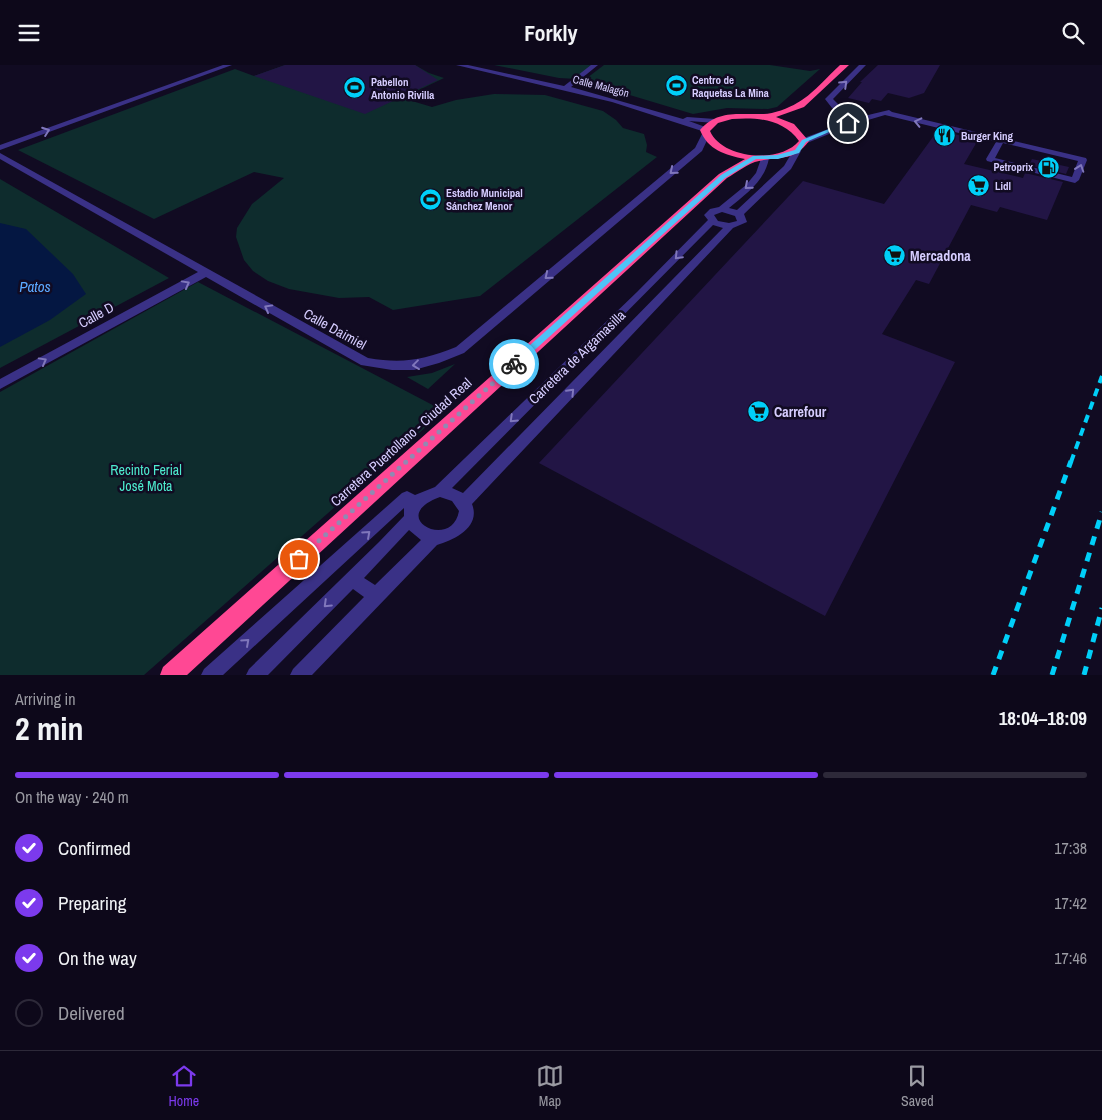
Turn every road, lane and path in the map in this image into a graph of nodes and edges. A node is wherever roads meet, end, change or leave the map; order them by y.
1 (229, 65) edge
2 (460, 65) edge
3 (595, 65) edge
4 (845, 65) edge
5 (864, 65) edge
6 (566, 88) junction
7 (801, 105) junction
8 (764, 117) junction
9 (677, 119) junction
10 (863, 119) junction
11 (715, 121) junction
12 (828, 130) junction
13 (798, 131) junction
14 (705, 133) junction
15 (804, 141) junction
16 (1000, 141) junction
17 (0, 148) edge
18 (720, 149) junction
19 (797, 151) junction
20 (0, 156) edge
21 (760, 158) junction
22 (723, 176) junction
23 (722, 209) junction
24 (739, 214) junction
25 (712, 221) junction
26 (730, 226) junction
27 (206, 272) junction
28 (0, 385) edge
29 (440, 491) junction
30 (464, 502) junction
31 (413, 511) junction
32 (434, 537) junction
33 (352, 579) junction
34 (377, 596) junction
35 (171, 675) edge
36 (210, 675) edge
37 (255, 675) edge
38 (299, 675) edge

17 -> 1 street
2 - 6 street, Calle Malagón
3 - 6 street
4 - 7 highway
10 -> 5 street
6 - 9 street, Calle Malagón
7 - 8 highway
7 - 13 highway
8 - 11 highway
8 - 13 highway
9 - 11 street, Calle Malagón
9 - 14 street, Calle Malagón
10 - 12 street
16 -> 10 street
11 - 14 highway
12 - 13 street
12 - 15 street
13 - 15 highway
14 - 18 highway
14 -> 27 street, Calle Daimiel
15 - 19 highway
16 -> 16 street
18 - 21 highway
18 - 22 highway
19 - 21 highway
19 - 24 street
20 - 27 street, Calle Daimiel
21 - 22 highway, Carretera Puertollano - Ciudad Real
21 -> 23 street
22 - 35 highway, Carretera Puertollano - Ciudad Real
23 - 24 street
23 - 25 street, Carretera de Argamasilla
24 - 26 street, Carretera de Argamasilla
25 - 26 street
25 -> 29 street, Carretera de Argamasilla
30 -> 26 street, Carretera de Argamasilla
28 -> 27 street, Calle D
29 - 30 street
29 - 31 street, Carretera de Argamasilla
30 - 32 street
31 - 32 street
31 - 33 street, Carretera de Argamasilla
36 -> 31 street, Carretera de Argamasilla
32 - 34 street
33 - 34 street
33 -> 37 street, Carretera de Argamasilla
34 - 38 street

